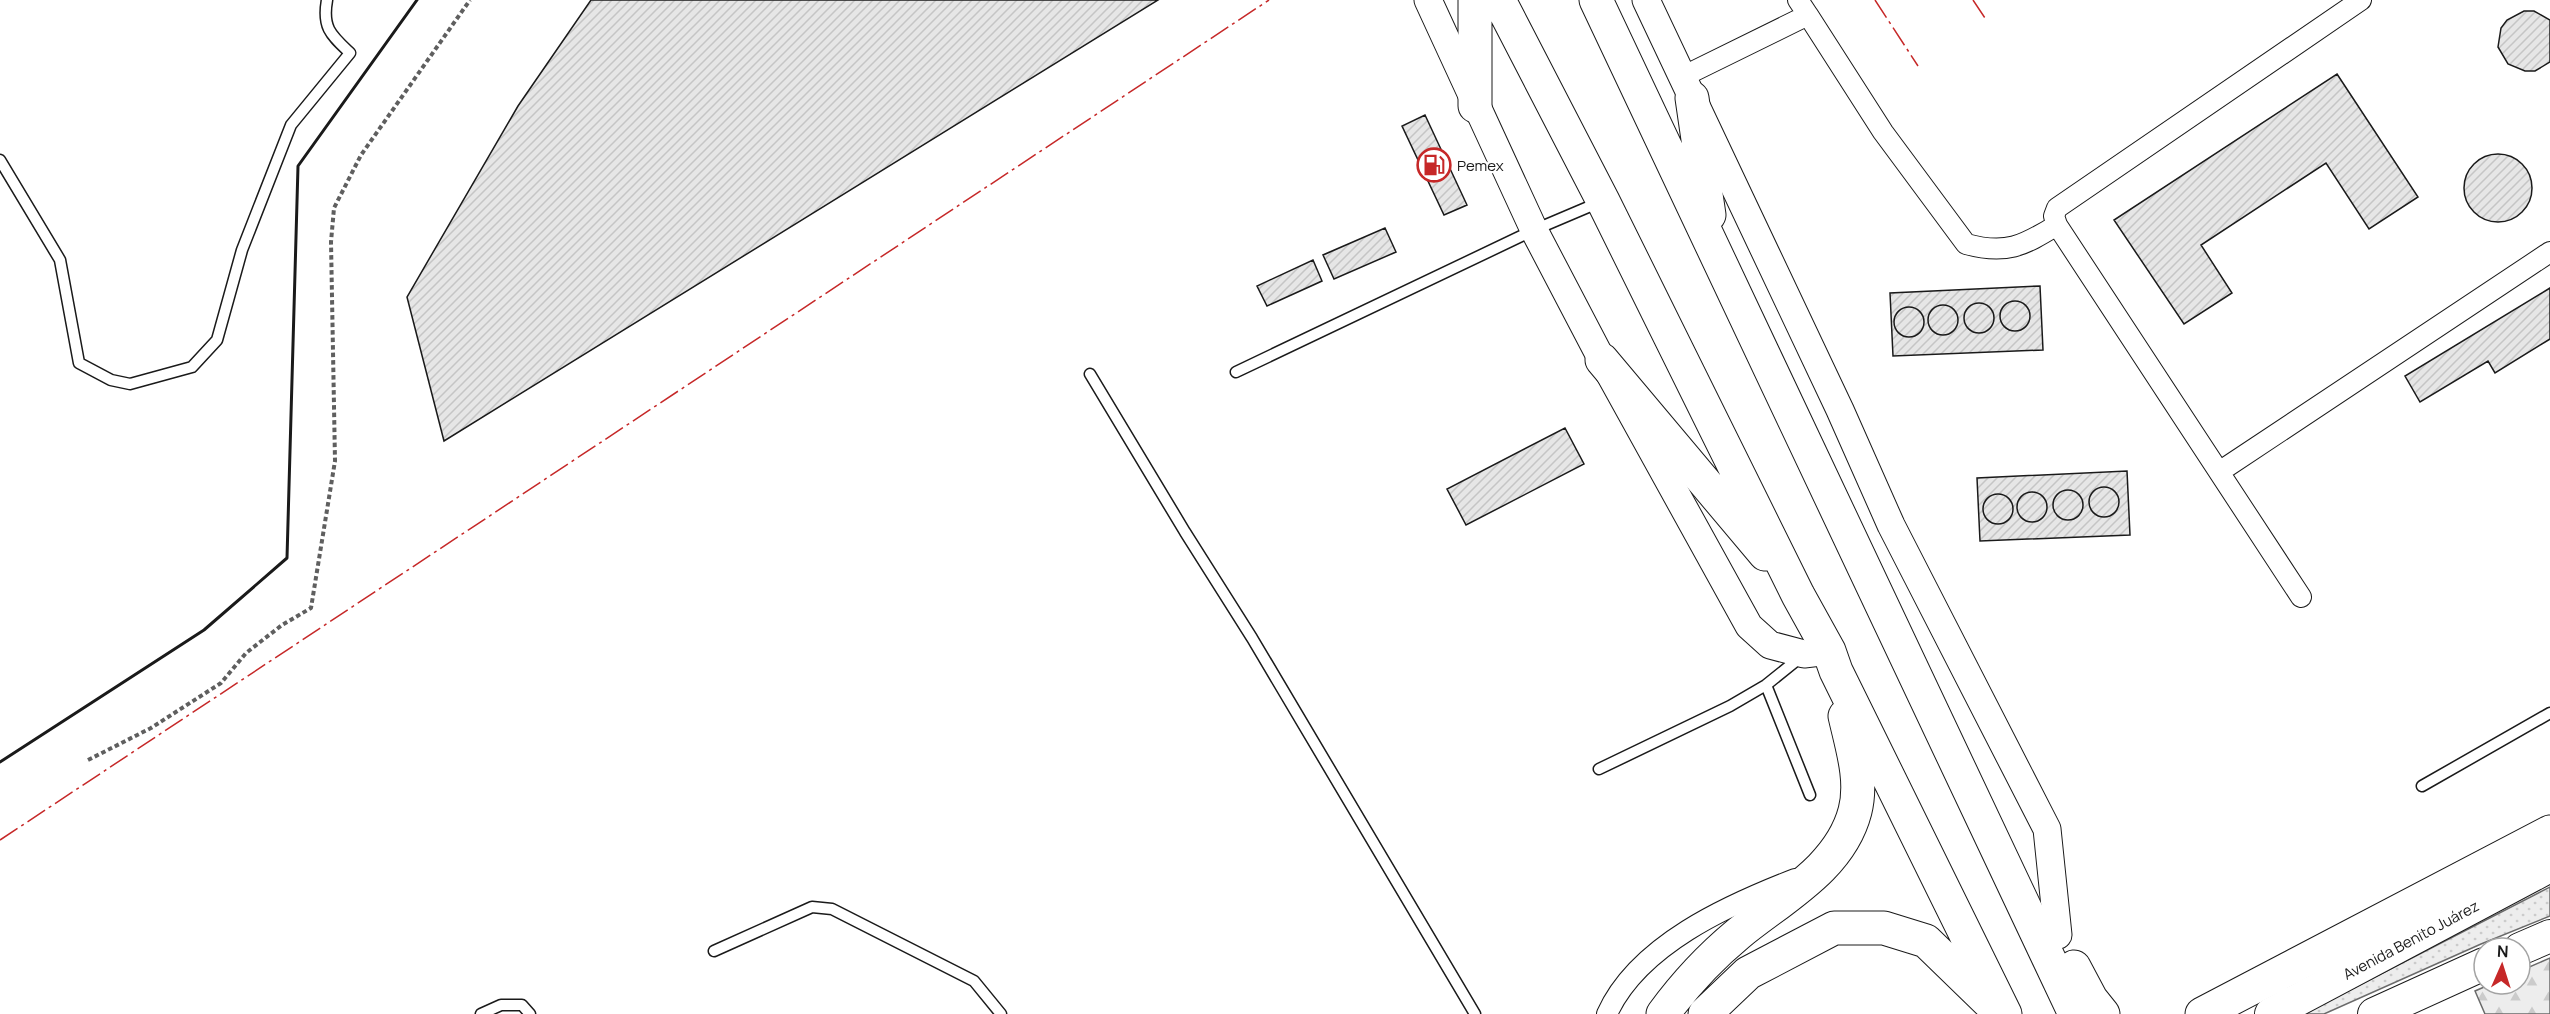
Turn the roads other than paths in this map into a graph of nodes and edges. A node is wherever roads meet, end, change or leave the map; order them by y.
1 (327, 0) edge
2 (1428, 0) edge
3 (1475, 0) edge
4 (1499, 0) edge
5 (1596, 0) edge
6 (1646, 0) edge
7 (2361, 0) edge
8 (1803, 8) edge
9 (1687, 88) junction
10 (1475, 106) junction
11 (0, 160) edge
12 (1603, 201) junction
13 (2057, 225) junction
14 (1534, 230) junction
15 (1714, 247) junction
16 (2550, 252) edge
17 (1602, 360) junction
18 (1236, 372) dead end
19 (1090, 374) dead end
20 (2219, 472) junction
21 (1798, 595) junction
22 (2301, 597) dead end
23 (1823, 659) junction
24 (1766, 685) junction
25 (2550, 713) edge
26 (1599, 770) dead end
27 (2422, 786) dead end
28 (1970, 791) junction
29 (1810, 795) dead end
30 (2550, 832) edge
31 (2550, 866) edge
32 (1822, 868) junction
33 (2058, 934) junction
34 (2550, 936) edge
35 (2532, 943) edge
36 (714, 951) dead end
37 (2472, 969) edge
38 (481, 1014) edge
39 (530, 1014) edge
40 (1001, 1014) edge
41 (1475, 1014) edge
42 (1606, 1014) edge
43 (1663, 1014) edge
44 (1705, 1014) edge
45 (2001, 1014) edge
46 (2006, 1014) edge
47 (2075, 1014) edge
48 (2103, 1014) edge
49 (2202, 1014) edge
50 (2271, 1014) edge
51 (2374, 1014) edge

1 - 11 lane
2 - 10 main road
3 - 10 highway
4 - 12 highway
5 - 15 highway
6 - 9 main road
7 - 13 street
8 - 9 street
8 - 13 street
9 - 15 highway
9 - 33 main road
10 - 14 main road
12 - 14 lane
12 - 21 highway
13 - 20 street
14 - 17 main road
14 - 18 lane
15 - 28 highway
16 - 20 street
17 - 21 highway
17 - 23 main road
19 - 41 lane
20 - 22 street
21 - 23 highway
23 - 24 lane
23 - 32 highway
23 - 46 highway
24 - 26 lane
24 - 29 lane
25 - 27 lane
28 - 33 highway
28 - 47 highway
30 - 49 highway
31 - 50 main road, Avenida Benito Juárez
32 - 42 street
32 - 43 highway
33 - 48 highway
34 - 35 main road
36 - 40 lane
37 - 51 main road
38 - 39 lane
44 - 45 highway

